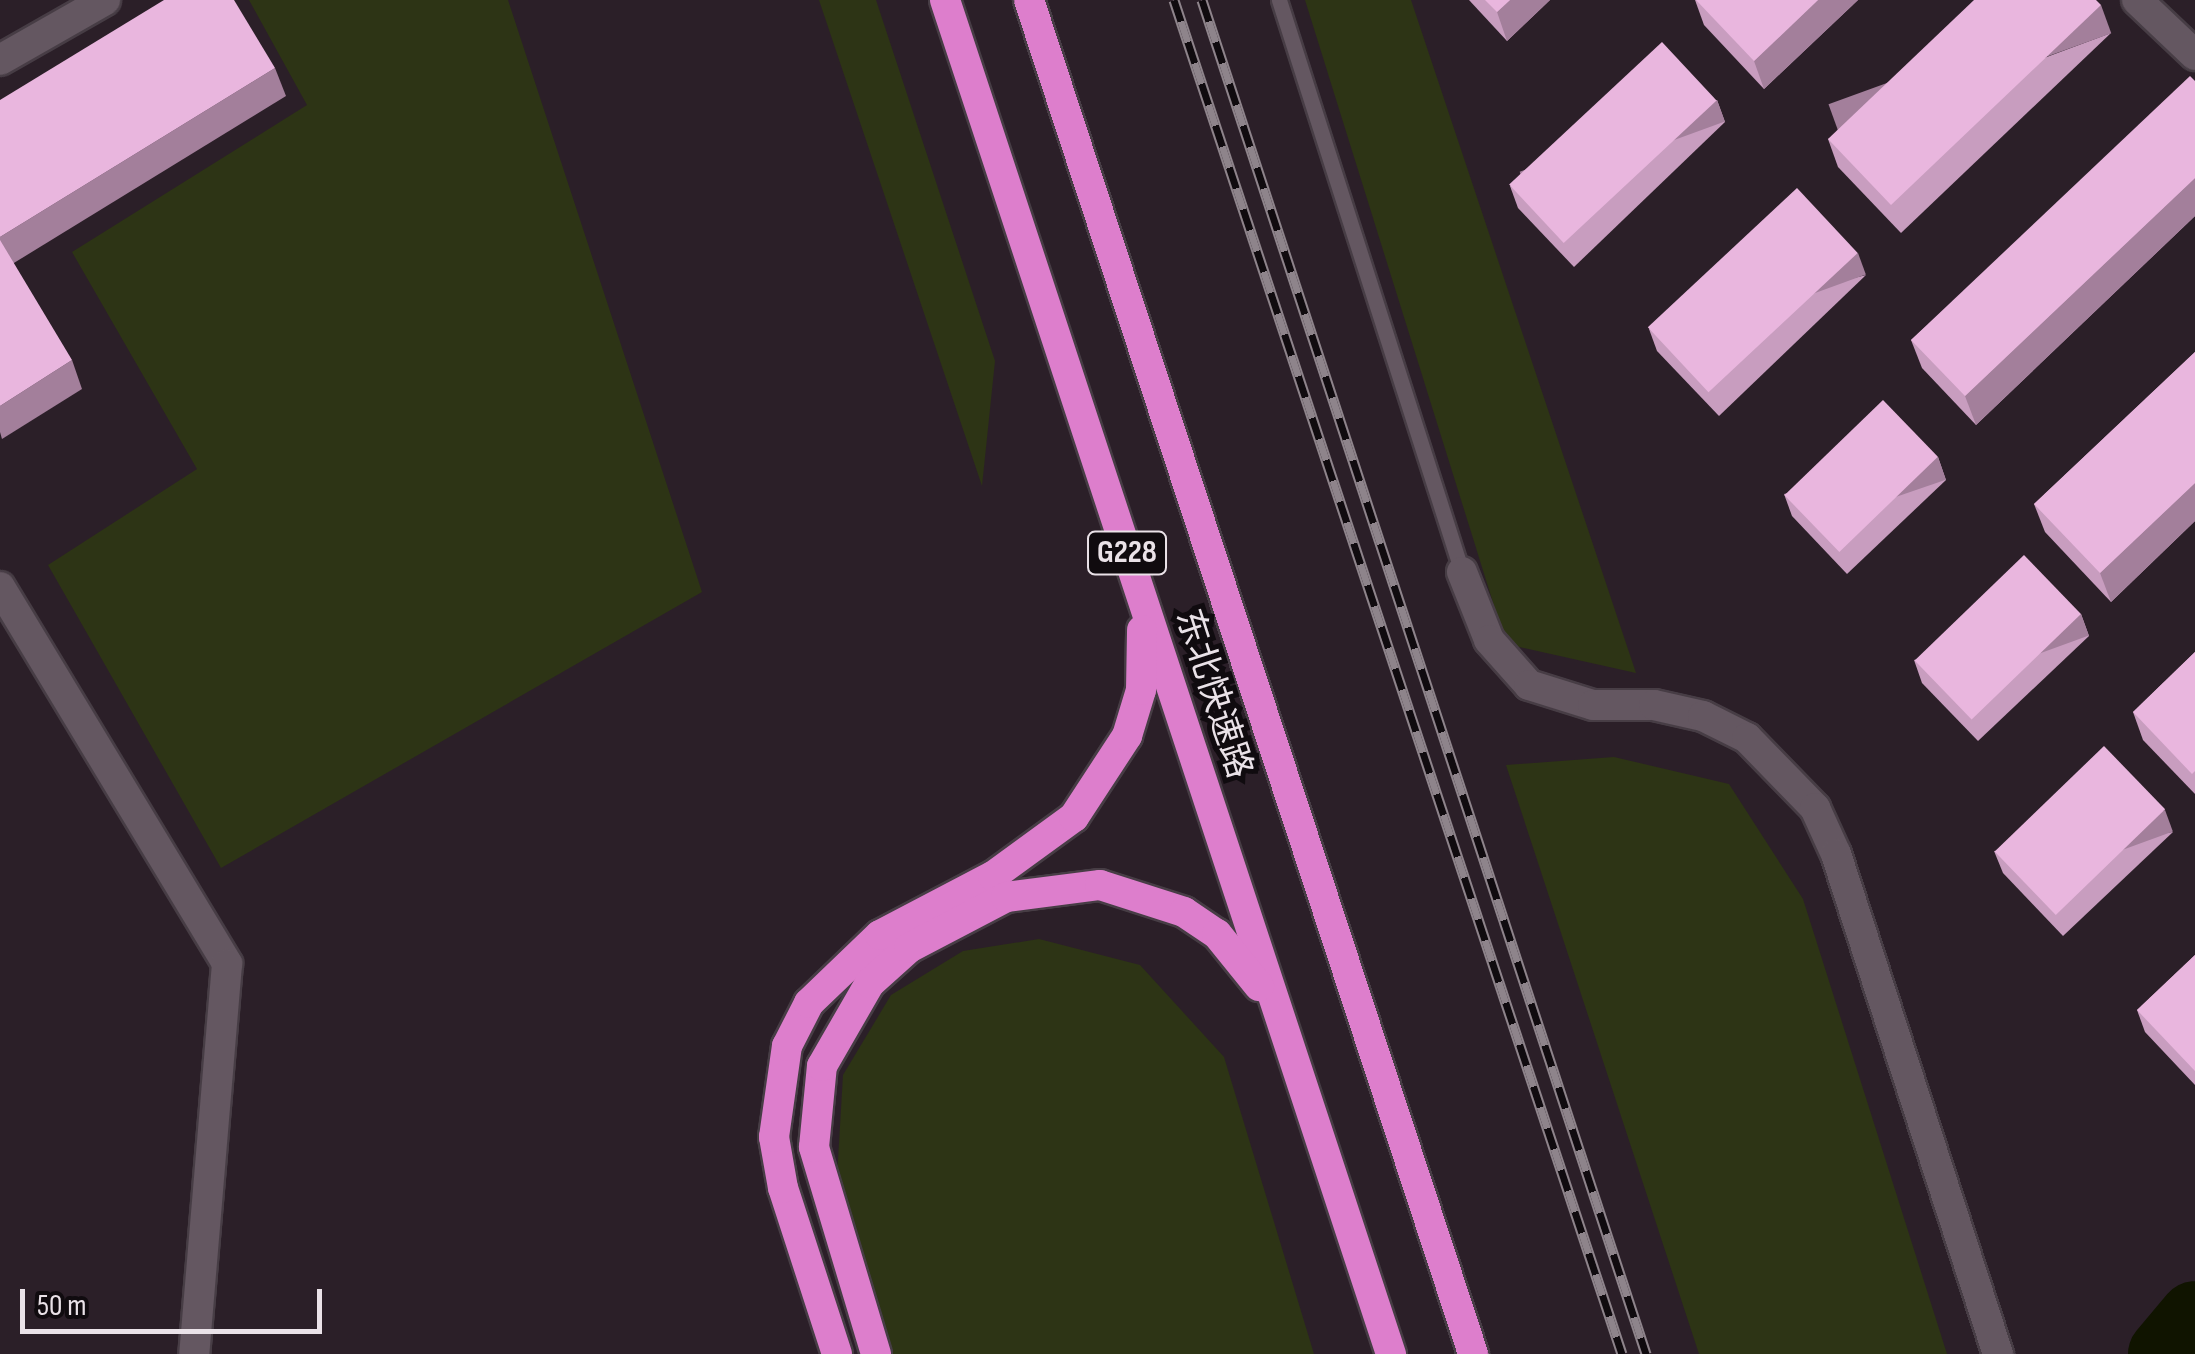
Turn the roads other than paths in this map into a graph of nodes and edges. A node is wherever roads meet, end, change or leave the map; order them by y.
1 (105, 0) edge
2 (945, 0) edge
3 (1029, 0) edge
4 (1278, 0) edge
5 (2137, 0) edge
6 (2195, 56) edge
7 (0, 60) edge
8 (1462, 572) joint
9 (1134, 573) junction
10 (0, 586) edge
11 (1284, 1029) junction
12 (194, 1354) edge
13 (837, 1354) edge
14 (876, 1354) edge
15 (1391, 1354) edge
16 (1473, 1354) edge
17 (1998, 1354) edge

1 - 7 street
2 - 9 highway, 东北快速路 / G228
3 - 16 highway, 东北快速路 / G228
4 - 8 lane
5 - 6 street
8 - 17 street
9 - 11 highway, 东北快速路 / G228
9 - 13 highway
10 - 12 street
11 - 14 highway
11 - 15 highway, 东北快速路 / G228

